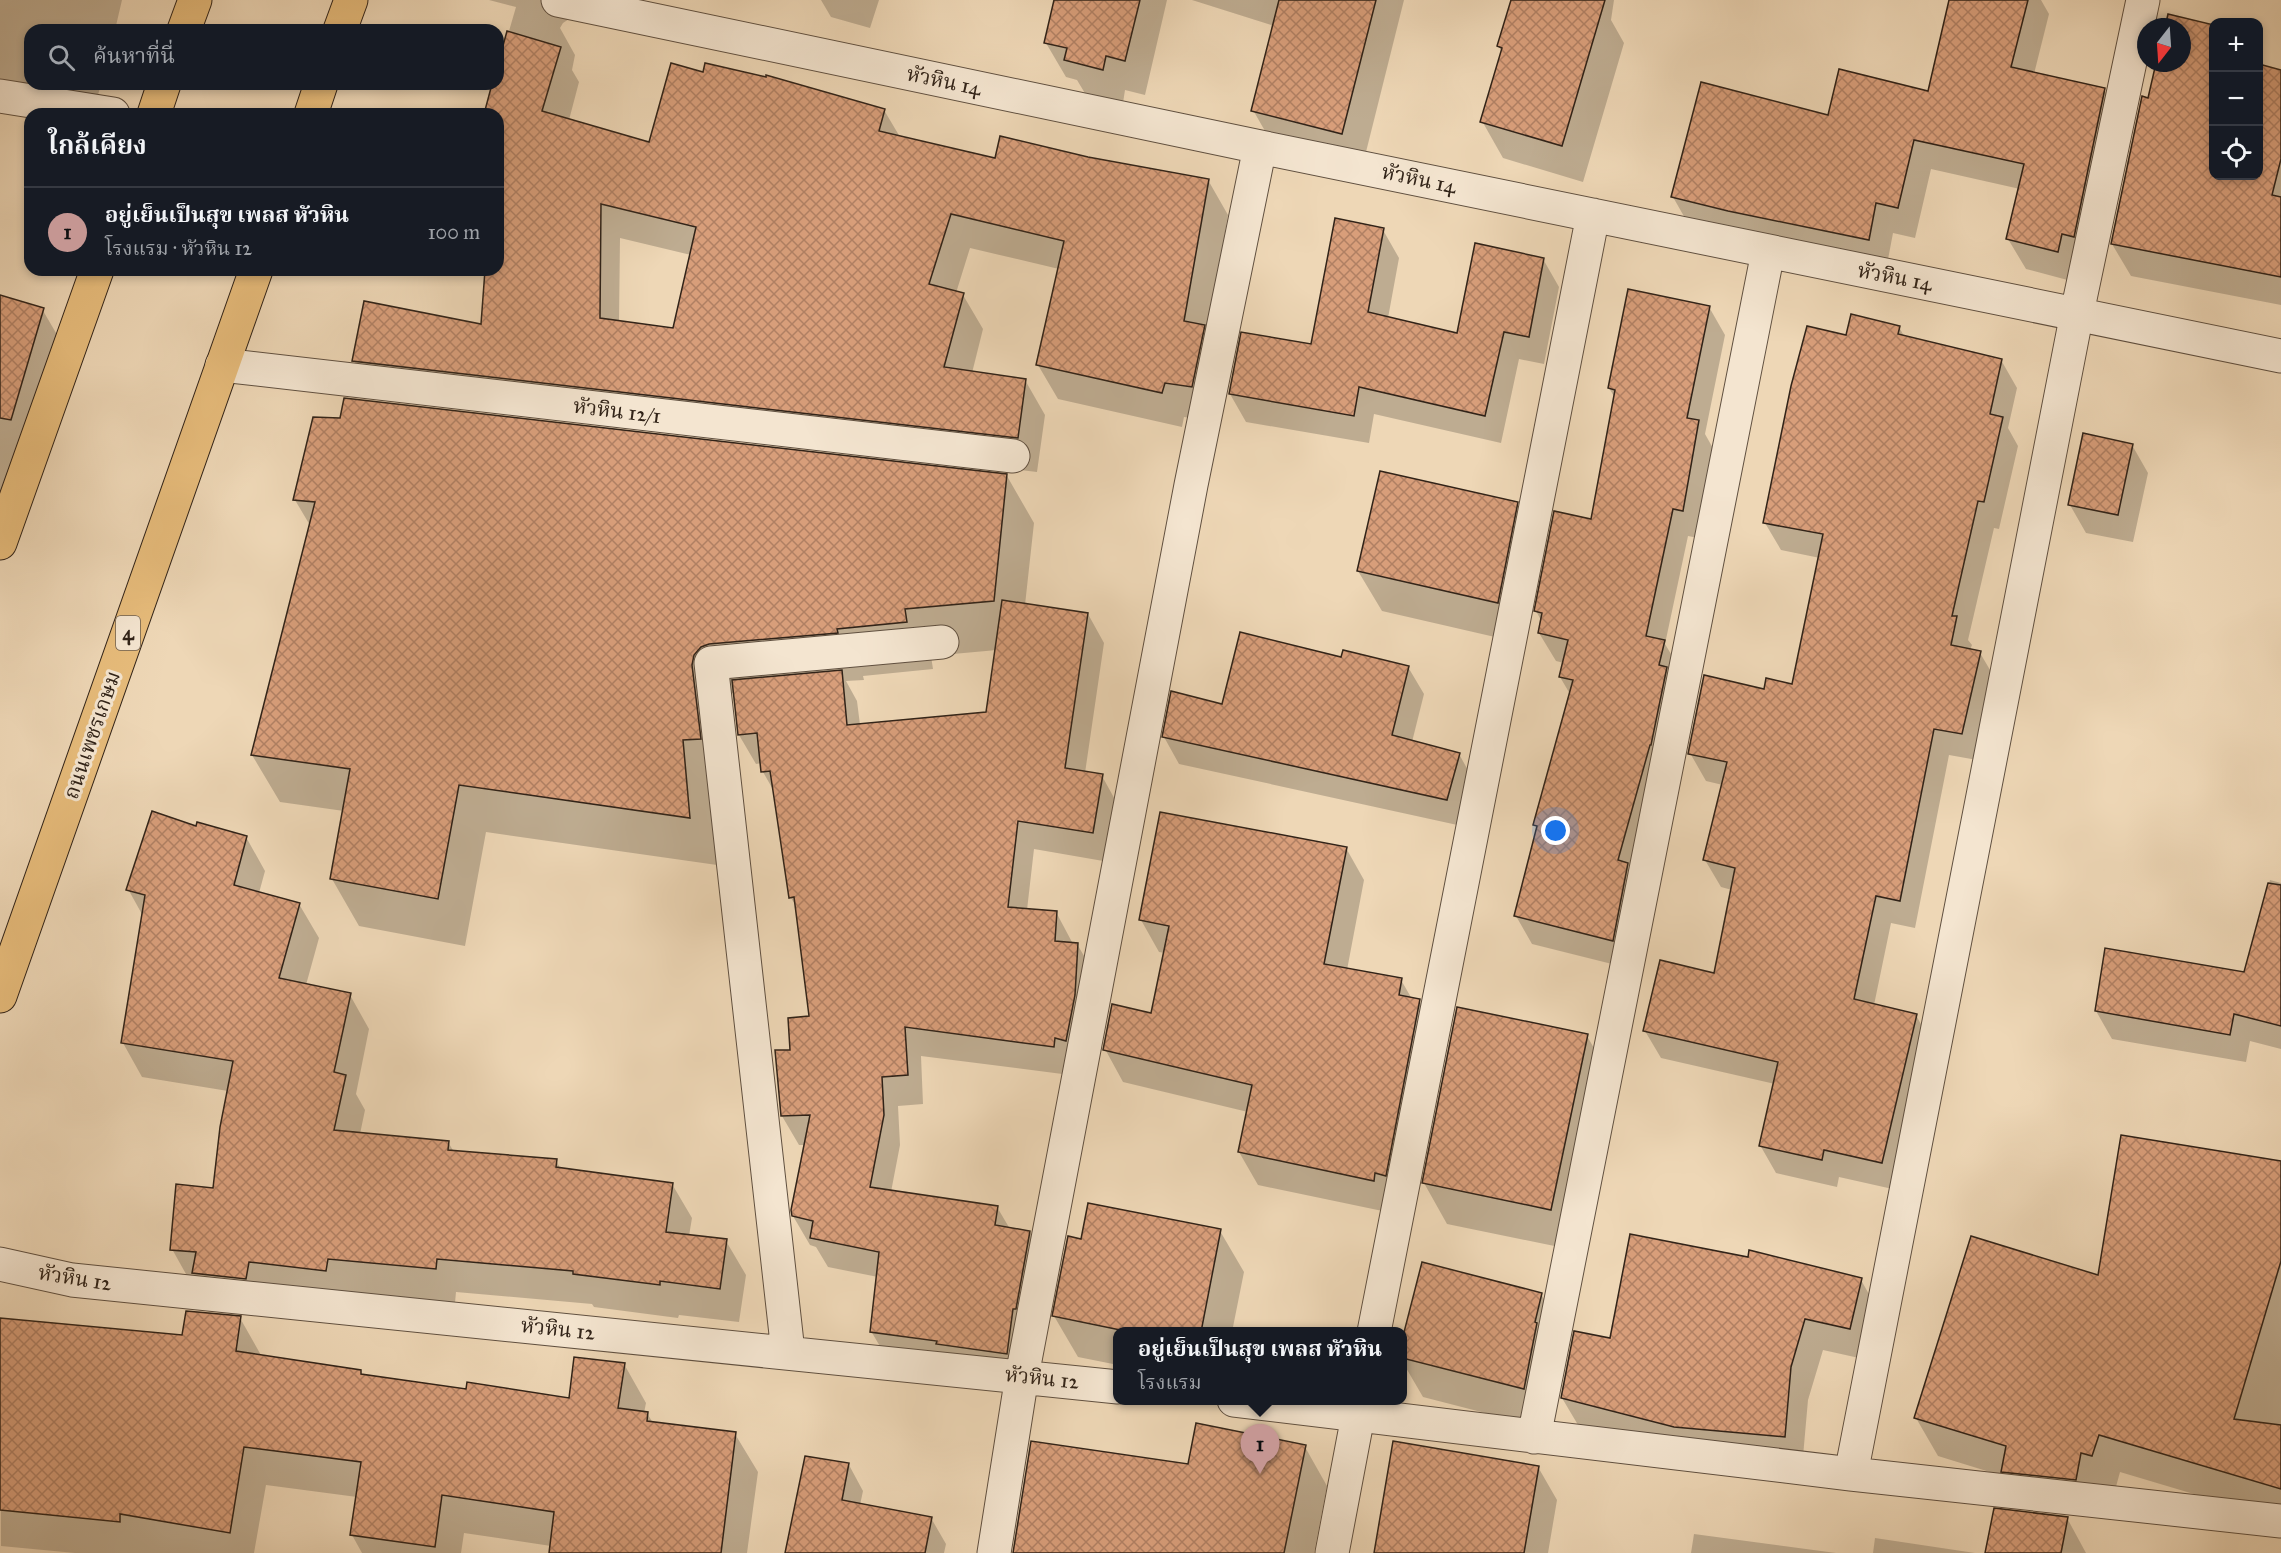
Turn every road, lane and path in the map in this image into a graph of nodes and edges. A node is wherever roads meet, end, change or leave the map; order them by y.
1 (195, 0) edge
2 (351, 0) edge
3 (558, 0) edge
4 (2143, 0) edge
5 (186, 24) edge
6 (342, 24) edge
7 (162, 90) edge
8 (319, 90) edge
9 (0, 96) edge
10 (75, 108) edge
11 (156, 108) edge
12 (313, 108) edge
13 (1260, 147) junction
14 (1593, 215) junction
15 (1768, 252) junction
16 (96, 276) edge
17 (253, 276) edge
18 (2077, 314) junction
19 (2281, 356) edge
20 (222, 365) junction
21 (1013, 456) dead end
22 (9, 491) edge
23 (0, 543) edge
24 (942, 642) dead end
25 (0, 996) edge
26 (0, 1264) edge
27 (1375, 1327) edge
28 (788, 1352) junction
29 (1022, 1376) junction
30 (1113, 1386) edge
31 (1305, 1405) edge
32 (1359, 1408) edge
33 (1534, 1437) junction
34 (1851, 1474) junction
35 (2281, 1521) edge
36 (994, 1553) edge
37 (1332, 1553) edge

1 - 5 main road
2 - 6 main road
3 - 13 street, หัวหิน 14
4 - 18 street
7 - 11 main road
8 - 12 main road
9 - 10 street
13 - 14 street, หัวหิน 14
13 - 29 street
14 - 15 street, หัวหิน 14
14 - 27 street
15 - 18 street, หัวหิน 14
15 - 33 street
16 - 22 main road
17 - 20 main road, ถนนเพชรเกษม / 4
18 - 19 street, หัวหิน 14
18 - 34 street
20 - 21 street, หัวหิน 12/1
20 - 25 main road, ถนนเพชรเกษม / 4
22 - 23 main road
24 - 28 street
26 - 28 street, หัวหิน 12
28 - 29 street, หัวหิน 12
29 - 30 street, หัวหิน 12
29 - 36 street
31 - 32 street
32 - 33 street
32 - 37 street
33 - 34 street
34 - 35 street

